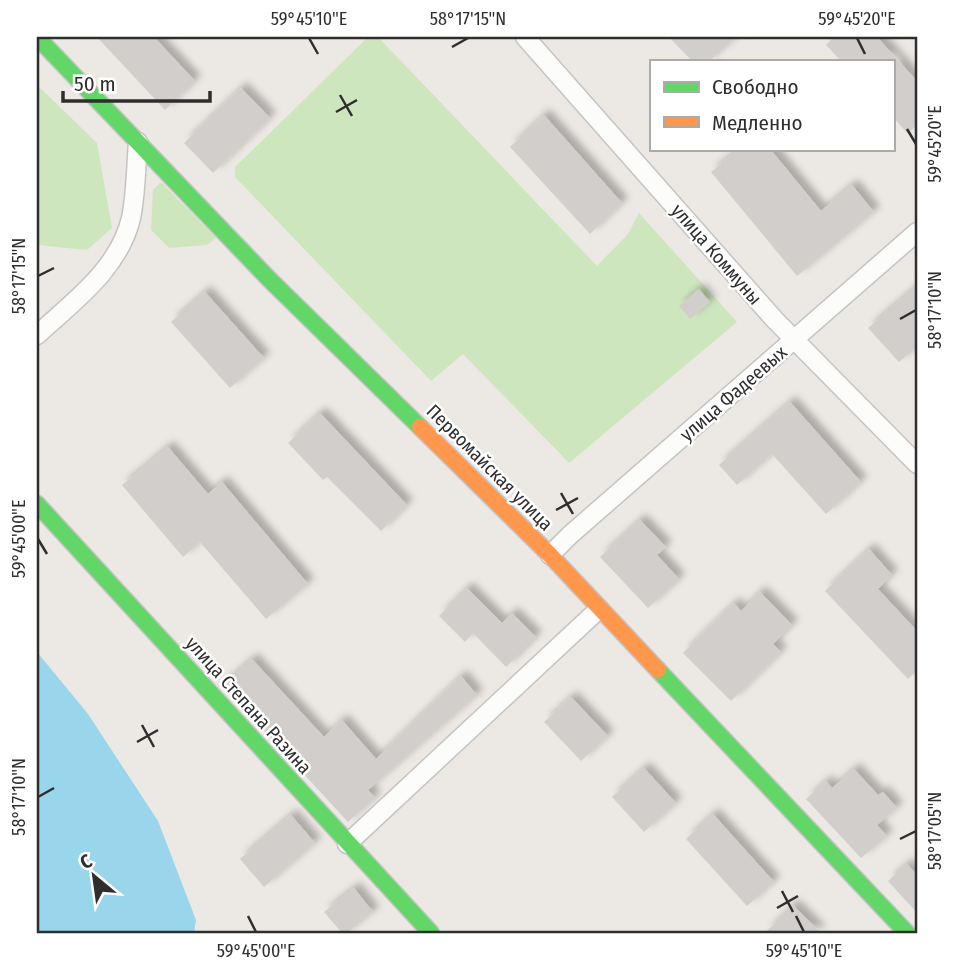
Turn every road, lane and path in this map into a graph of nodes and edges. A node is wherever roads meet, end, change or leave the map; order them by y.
1 (37, 37) edge
2 (525, 37) edge
3 (138, 142) junction
4 (917, 232) edge
5 (37, 335) edge
6 (794, 339) junction
7 (917, 464) edge
8 (37, 504) edge
9 (550, 555) junction
10 (599, 609) junction
11 (348, 844) junction
12 (431, 933) edge
13 (907, 933) edge

1 - 3 main road, Первомайская улица
2 - 6 street, улица Коммуны
3 - 5 street
3 - 9 main road, Первомайская улица
4 - 6 street, улица Фадеевых
6 - 7 street, улица Коммуны
6 - 9 street, улица Фадеевых
8 - 11 main road, улица Степана Разина
9 - 10 main road, Первомайская улица
10 - 11 street
10 - 13 main road, Первомайская улица
11 - 12 main road, улица Степана Разина

